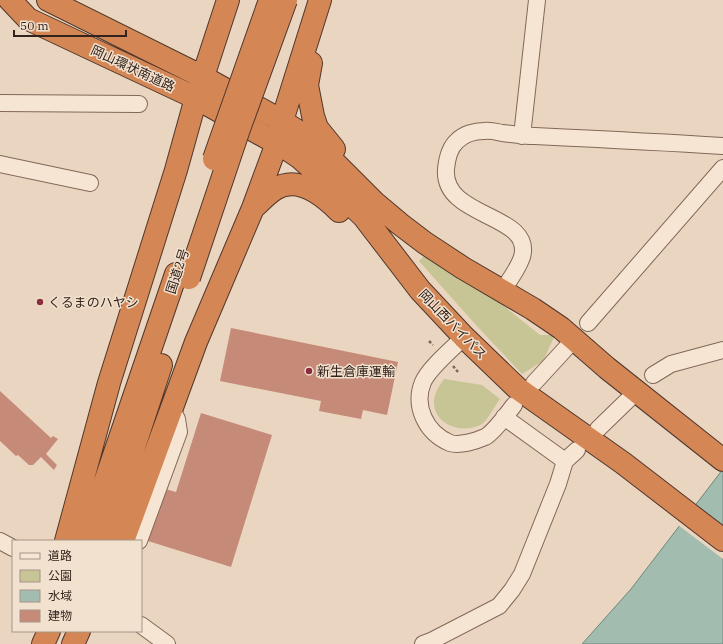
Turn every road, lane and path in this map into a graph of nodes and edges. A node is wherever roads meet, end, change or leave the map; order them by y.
1 (10, 0) edge
2 (48, 0) edge
3 (228, 0) edge
4 (270, 0) edge
5 (286, 0) edge
6 (320, 0) edge
7 (328, 0) edge
8 (537, 0) edge
9 (203, 77) junction
10 (196, 98) junction
11 (0, 104) edge
12 (139, 104) dead end
13 (282, 121) junction
14 (522, 136) junction
15 (277, 143) junction
16 (723, 146) edge
17 (0, 164) edge
18 (723, 168) edge
19 (90, 183) dead end
20 (375, 203) junction
21 (253, 208) junction
22 (183, 276) junction
23 (420, 290) junction
24 (502, 291) junction
25 (588, 323) dead end
26 (464, 337) junction
27 (568, 346) dead end
28 (723, 350) edge
29 (652, 375) dead end
30 (534, 384) dead end
31 (632, 396) dead end
32 (598, 429) dead end
33 (723, 460) edge
34 (111, 527) edge
35 (69, 540) edge
36 (86, 540) edge
37 (723, 540) edge
38 (0, 541) edge
39 (12, 547) edge
40 (142, 626) edge
41 (41, 632) edge
42 (49, 632) edge
43 (74, 632) edge
44 (78, 632) edge
45 (37, 644) edge
46 (44, 644) edge
47 (71, 644) edge
48 (167, 644) edge
49 (423, 644) edge

1 - 10 highway, 岡山環状南道路
2 - 9 highway, 岡山環状南道路
3 - 9 highway
4 - 22 highway, 国道2号, bridge
5 - 22 highway, 国道2号, bridge
6 - 13 highway
7 - 20 highway
8 - 14 street
9 - 10 highway
9 - 13 highway
10 - 15 highway, 岡山西バイパス
10 - 34 highway
11 - 12 street
13 - 15 highway
13 - 20 highway
14 - 16 street
14 - 24 street
15 - 21 highway
15 - 23 highway, 岡山西バイパス
17 - 19 street
18 - 25 street
20 - 24 highway
21 - 23 highway
21 - 34 highway
22 - 34 highway, 国道2号
23 - 26 highway, 岡山西バイパス
24 - 33 highway
26 - 37 highway, 岡山西バイパス
26 - 49 street
27 - 30 street
28 - 29 street
31 - 32 street
34 - 35 highway
34 - 36 highway, 国道2号
38 - 39 street
40 - 48 street
41 - 45 highway
42 - 46 highway
43 - 47 highway
44 - 47 highway

